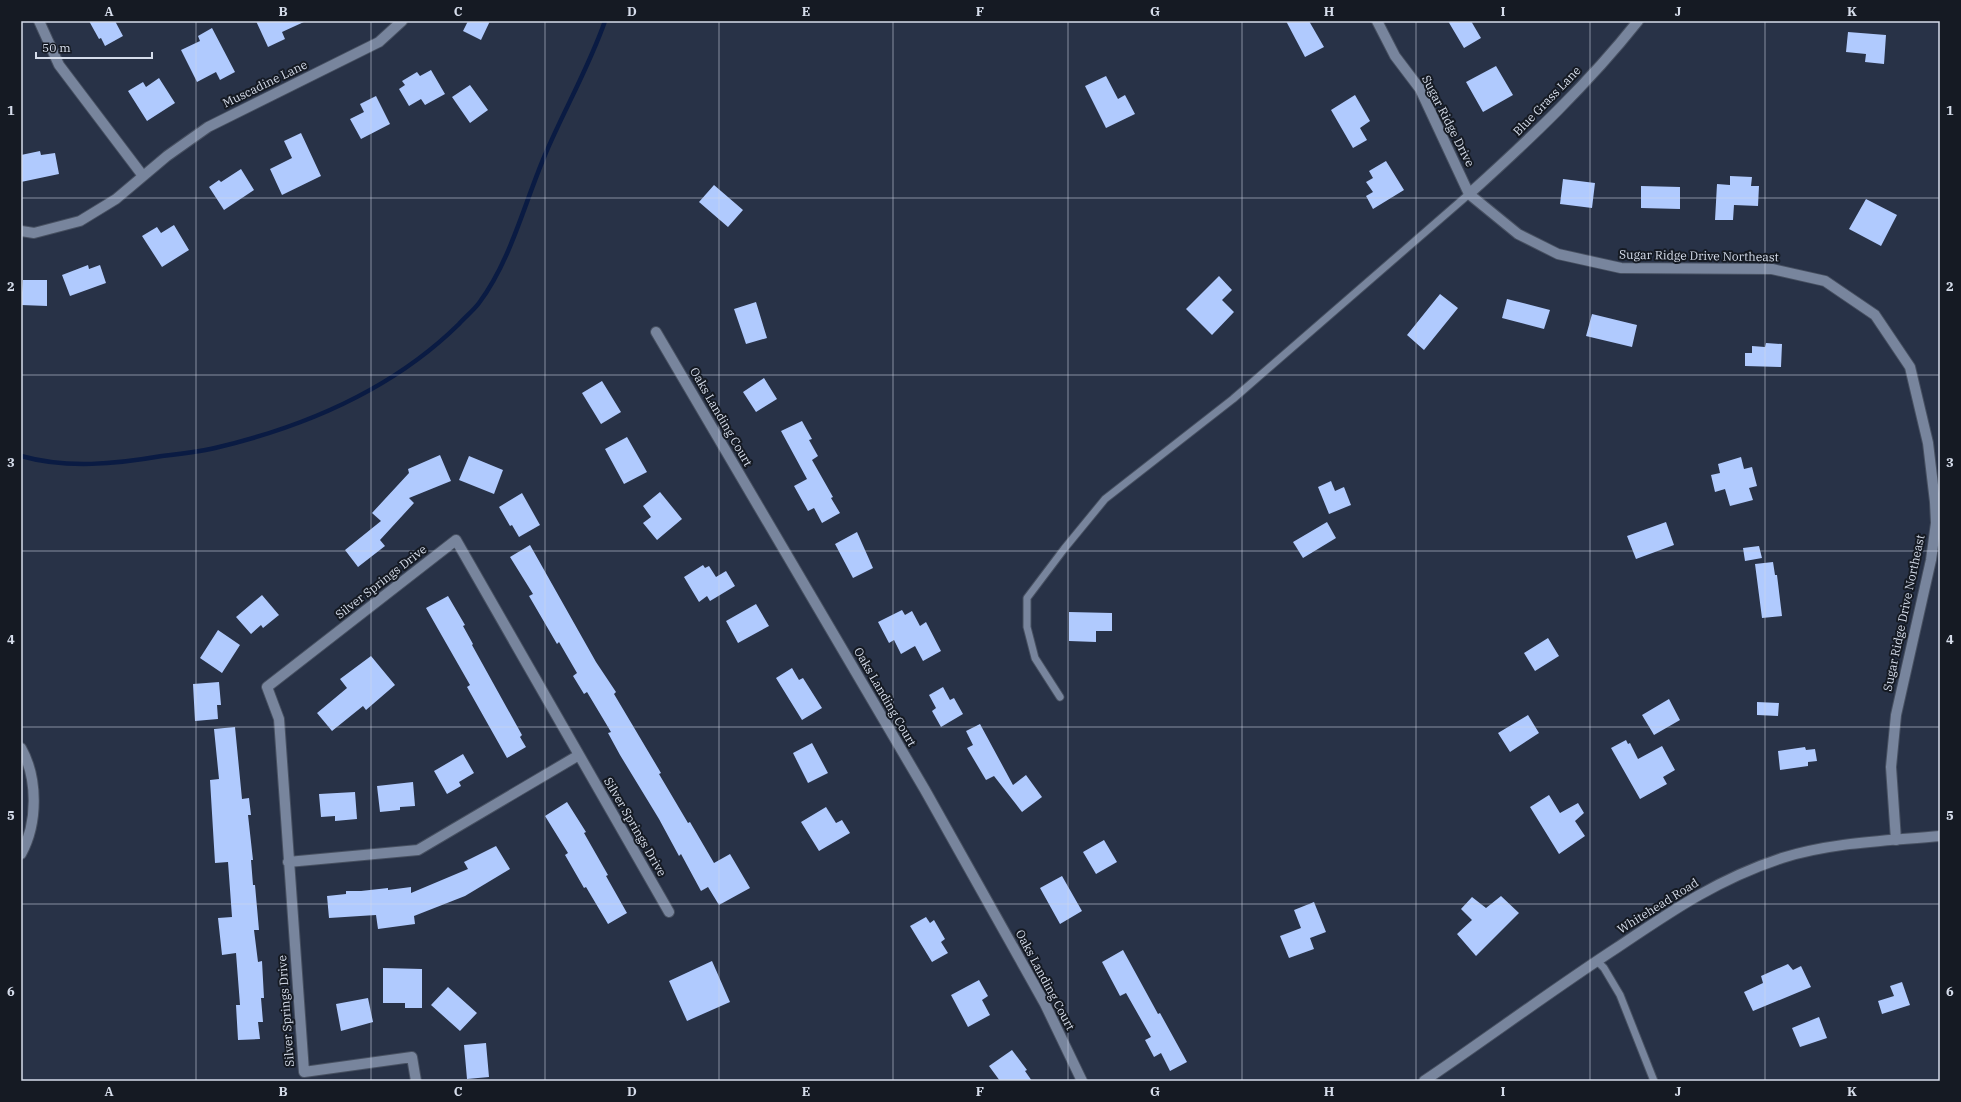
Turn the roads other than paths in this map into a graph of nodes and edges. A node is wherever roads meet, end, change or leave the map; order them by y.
1 (39, 21) edge
2 (402, 21) edge
3 (1377, 21) edge
4 (1638, 21) edge
5 (143, 176) junction
6 (1469, 194) junction
7 (21, 231) edge
8 (656, 332) dead end
9 (1060, 697) dead end
10 (21, 748) edge
11 (579, 755) junction
12 (1940, 836) edge
13 (1896, 840) junction
14 (21, 854) edge
15 (288, 862) junction
16 (669, 912) dead end
17 (1597, 961) junction
18 (416, 1081) edge
19 (1082, 1081) edge
20 (1424, 1081) edge
21 (1654, 1081) edge

1 - 5 street
2 - 5 street, Muscadine Lane
3 - 6 street, Sugar Ridge Drive
4 - 6 street, Blue Grass Lane
5 - 7 street, Muscadine Lane
6 - 9 lane
6 - 13 street, Sugar Ridge Drive Northeast
8 - 19 street, Oaks Landing Court
10 - 14 street
11 - 15 street
11 - 15 street, Silver Springs Drive
11 - 16 street, Silver Springs Drive
12 - 13 street, Whitehead Road
13 - 17 street, Whitehead Road
15 - 18 street, Silver Springs Drive
17 - 20 street, Whitehead Road
17 - 21 lane

